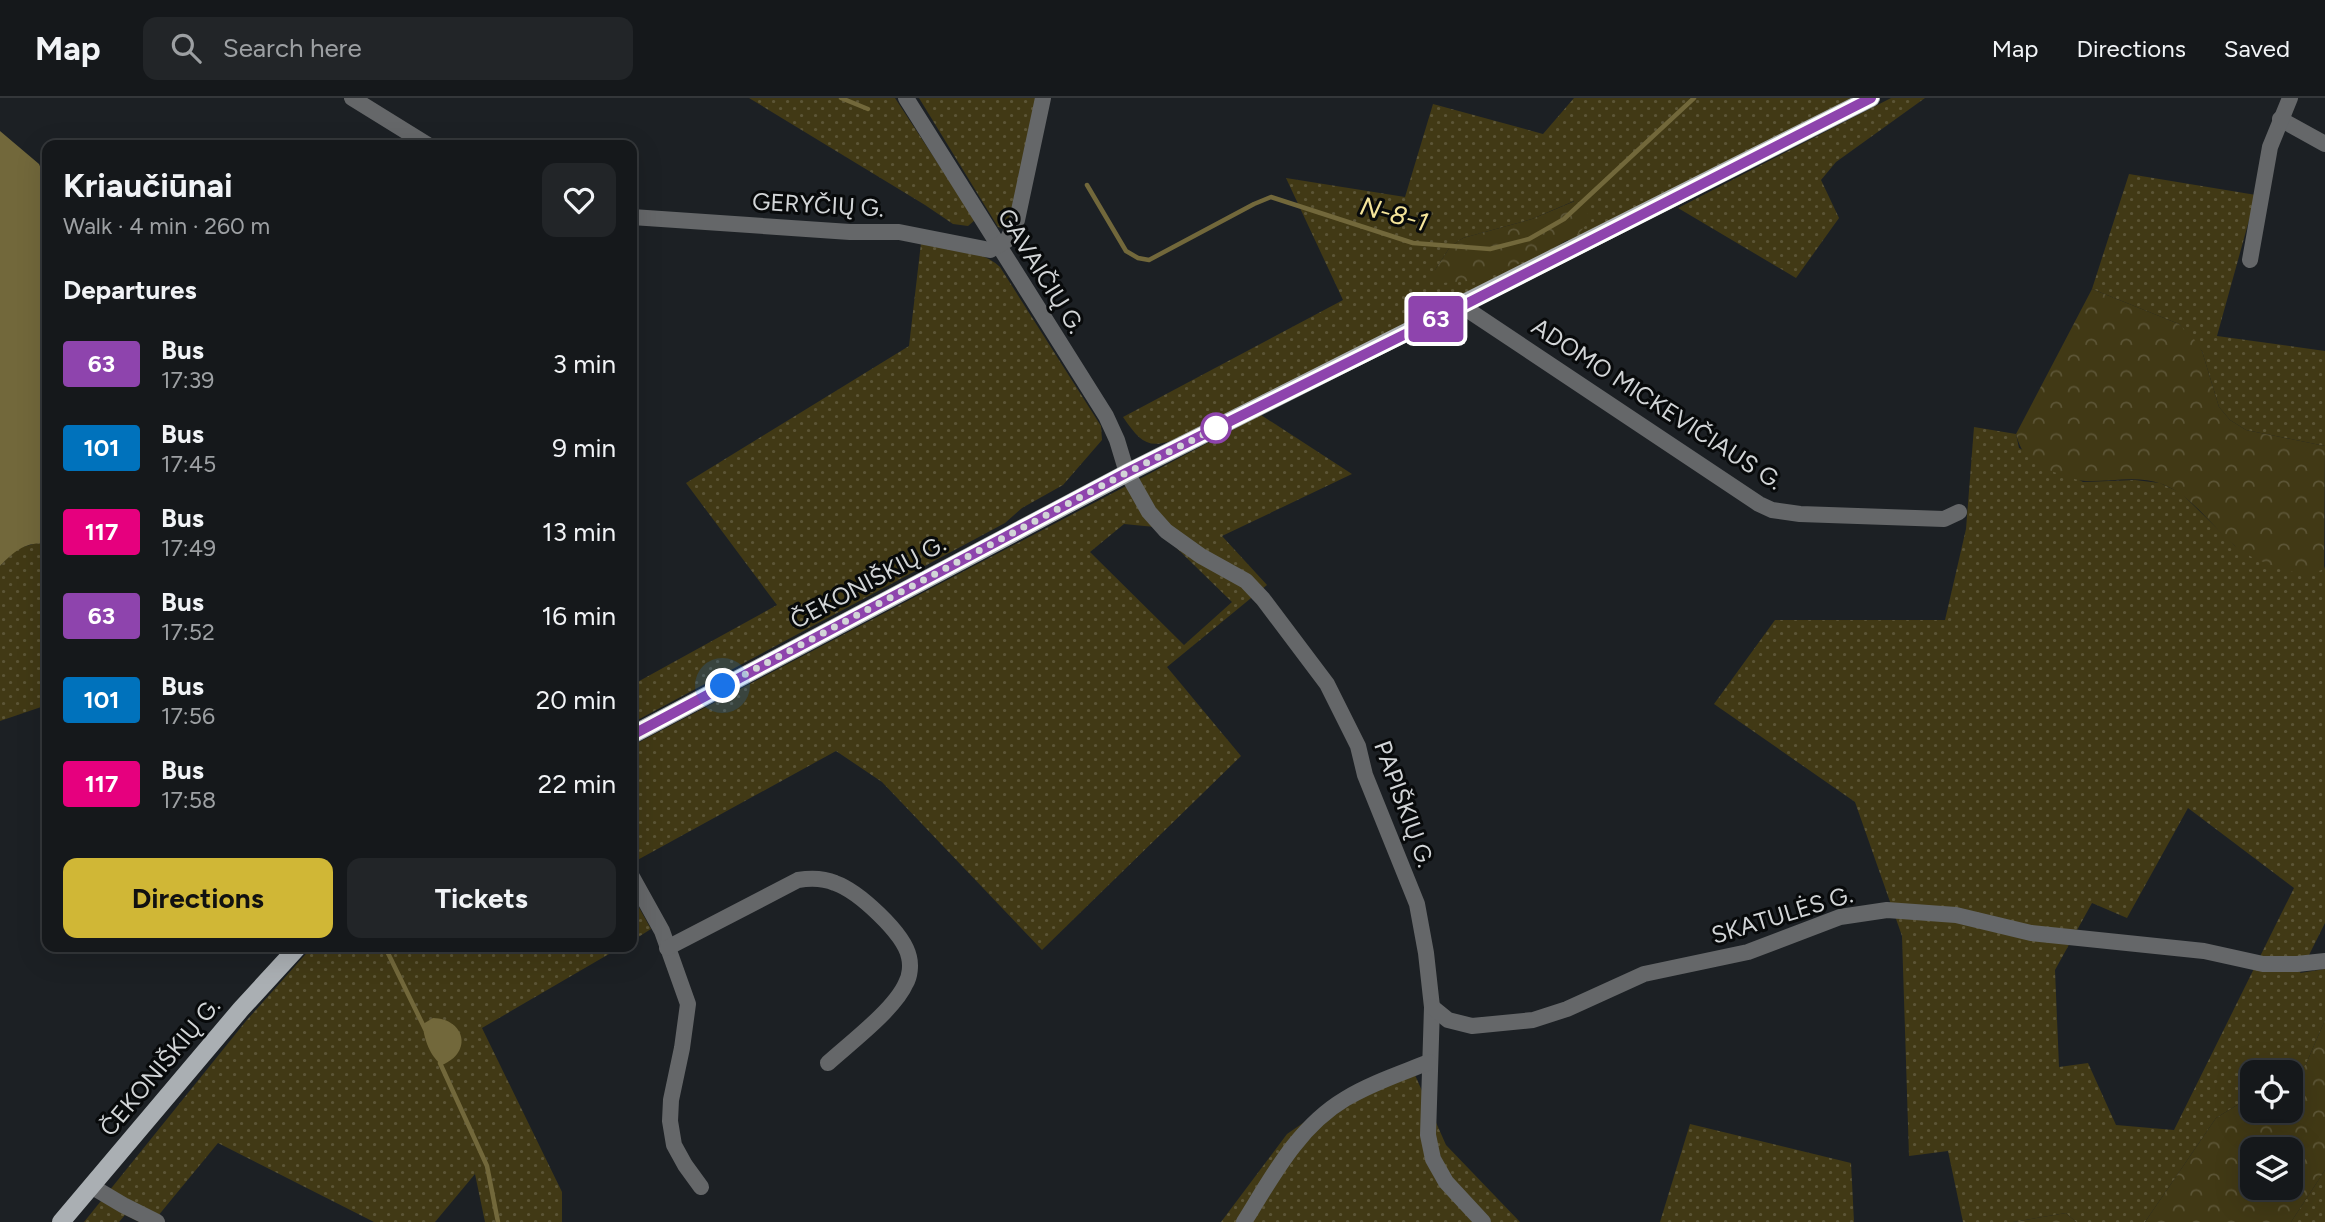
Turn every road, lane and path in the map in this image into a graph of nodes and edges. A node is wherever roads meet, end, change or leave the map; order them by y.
1 (352, 98) edge
2 (906, 98) edge
3 (1043, 98) edge
4 (1871, 98) edge
5 (2290, 98) edge
6 (2280, 119) junction
7 (420, 140) edge
8 (2325, 144) edge
9 (637, 216) edge
10 (999, 247) junction
11 (2250, 260) dead end
12 (1462, 306) junction
13 (1126, 473) junction
14 (1959, 512) dead end
15 (637, 731) edge
16 (637, 886) edge
17 (667, 948) junction
18 (293, 952) edge
19 (2325, 961) edge
20 (1432, 1007) junction
21 (1429, 1062) junction
22 (828, 1063) dead end
23 (91, 1186) junction
24 (701, 1187) dead end
25 (61, 1222) edge
26 (157, 1222) edge
27 (1244, 1222) edge
28 (1483, 1222) edge

1 - 7 street
2 - 10 street, GAVAIČIŲ G.
3 - 10 street
4 - 12 main road
5 - 6 street
6 - 8 street
6 - 11 street
9 - 10 street, GERYČIŲ G.
10 - 13 street, GAVAIČIŲ G.
12 - 13 main road
12 - 14 street, ADOMO MICKEVIČIAUS G.
13 - 15 main road, ČEKONIŠKIŲ G.
13 - 20 street, PAPIŠKIŲ G.
16 - 17 street
17 - 22 street
17 - 24 street
18 - 23 main road, ČEKONIŠKIŲ G.
19 - 20 street, SKATULĖS G.
20 - 21 street, PAPIŠKIŲ G.
21 - 27 street
21 - 28 street, PAPIŠKIŲ G.
23 - 25 main road, ČEKONIŠKIŲ G.
23 - 26 street

